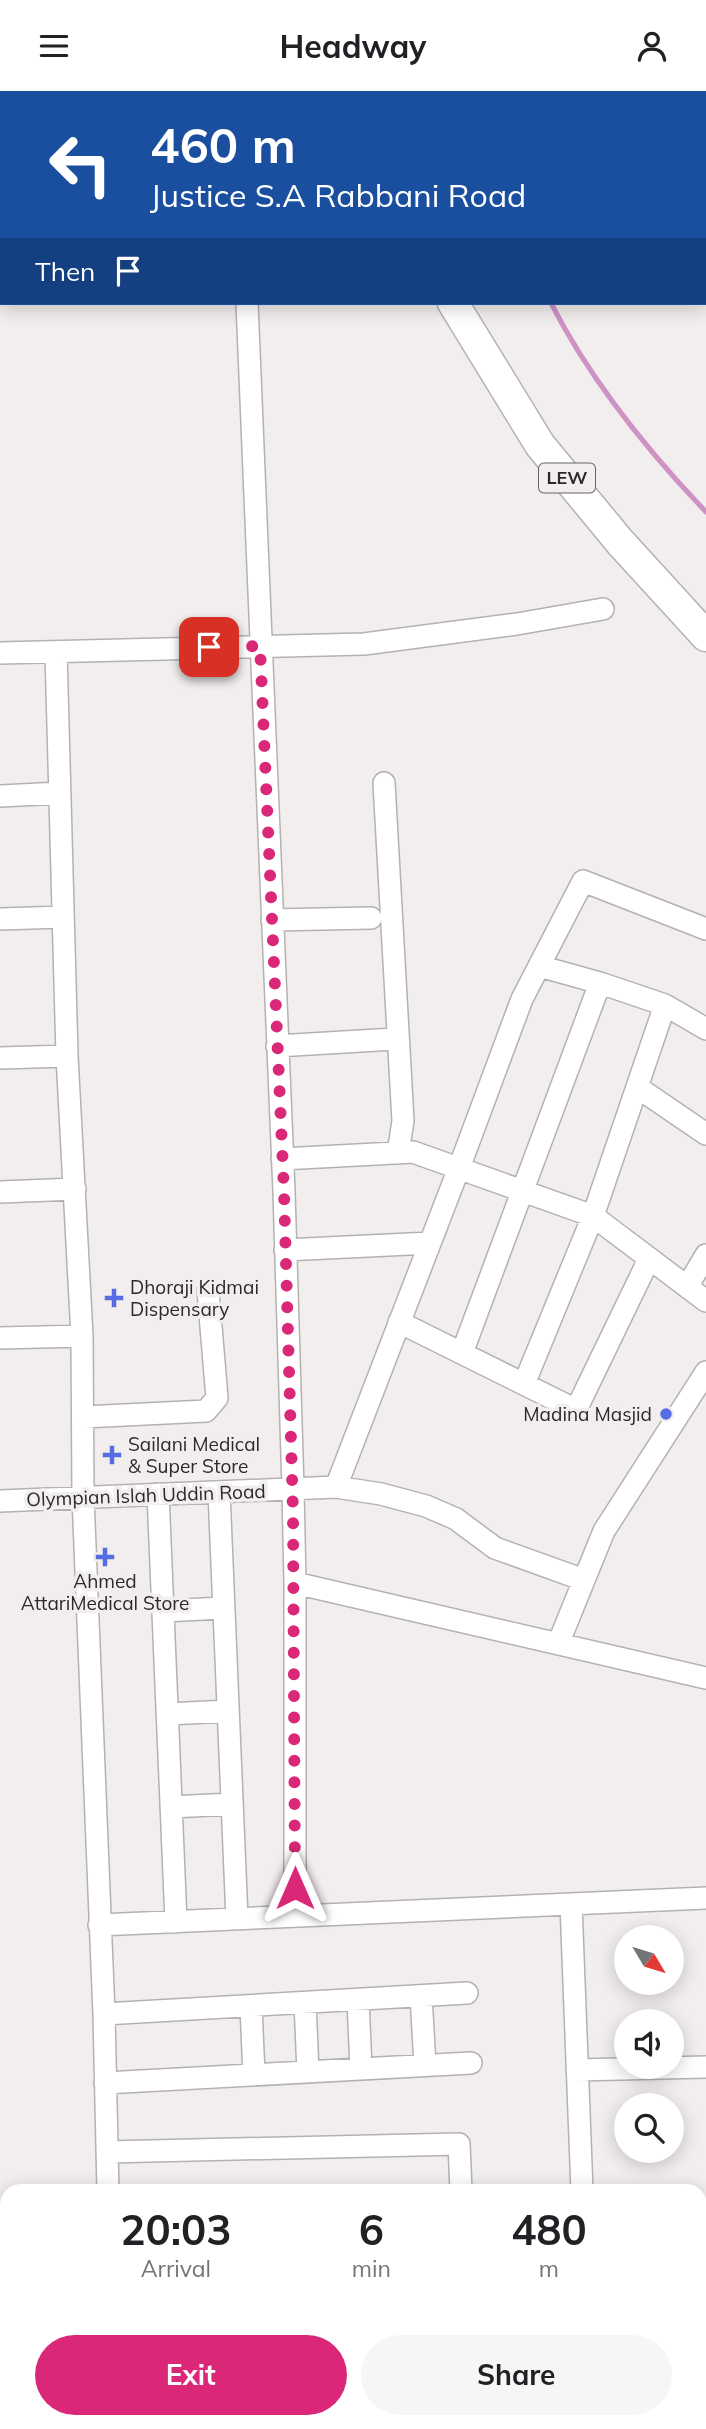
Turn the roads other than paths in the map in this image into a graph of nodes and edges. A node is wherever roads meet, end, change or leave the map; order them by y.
1 (247, 305) edge
2 (454, 305) edge
3 (603, 610) dead end
4 (706, 636) edge
5 (260, 646) junction
6 (56, 652) junction
7 (0, 653) edge
8 (384, 783) dead end
9 (60, 793) junction
10 (0, 796) edge
11 (63, 917) junction
12 (371, 918) dead end
13 (0, 919) edge
14 (272, 920) junction
15 (704, 924) edge
16 (539, 966) junction
17 (600, 983) junction
18 (665, 1005) junction
19 (706, 1029) edge
20 (394, 1039) dead end
21 (277, 1046) junction
22 (67, 1056) junction
23 (0, 1058) edge
24 (638, 1087) junction
25 (706, 1134) edge
26 (397, 1153) junction
27 (282, 1159) junction
28 (459, 1168) junction
29 (75, 1189) junction
30 (524, 1191) junction
31 (0, 1192) edge
32 (593, 1216) junction
33 (430, 1243) junction
34 (285, 1250) junction
35 (706, 1255) edge
36 (649, 1259) junction
37 (687, 1287) junction
38 (208, 1290) dead end
39 (706, 1301) edge
40 (400, 1322) junction
41 (82, 1336) junction
42 (0, 1338) edge
43 (462, 1353) junction
44 (706, 1372) edge
45 (524, 1384) junction
46 (84, 1417) junction
47 (336, 1487) junction
48 (293, 1489) junction
49 (219, 1492) junction
50 (158, 1494) junction
51 (83, 1497) junction
52 (0, 1501) edge
53 (584, 1580) junction
54 (295, 1583) junction
55 (223, 1608) junction
56 (163, 1611) junction
57 (558, 1644) junction
58 (706, 1678) edge
59 (228, 1711) junction
60 (167, 1714) junction
61 (232, 1804) junction
62 (171, 1807) junction
63 (706, 1898) edge
64 (571, 1903) junction
65 (295, 1916) junction
66 (237, 1919) junction
67 (176, 1922) junction
68 (99, 1925) junction
69 (467, 1993) dead end
70 (421, 1996) junction
71 (358, 2000) junction
72 (305, 2003) junction
73 (251, 2006) junction
74 (104, 2014) junction
75 (471, 2063) dead end
76 (425, 2065) junction
77 (706, 2067) edge
78 (361, 2069) junction
79 (577, 2070) junction
80 (308, 2072) junction
81 (254, 2075) junction
82 (105, 2083) junction
83 (107, 2152) junction
84 (108, 2184) edge
85 (461, 2184) edge
86 (582, 2184) edge

1 - 5 street
2 - 4 highway, LEW
3 - 5 street
5 - 6 street
5 - 14 street
6 - 7 street
6 - 9 street
8 - 26 street
9 - 10 street
9 - 11 street
11 - 13 street
11 - 22 street
12 - 14 street
14 - 21 street
15 - 16 street
16 - 17 street
16 - 28 street
17 - 18 street
17 - 30 street
18 - 19 street
18 - 24 street
20 - 21 street
21 - 27 street
22 - 23 street
22 - 29 street
24 - 25 street
24 - 32 street
26 - 27 street
26 - 28 street
27 - 34 street
28 - 30 street
28 - 33 street
29 - 31 street
29 - 41 street
30 - 32 street
30 - 43 street
32 - 36 street
32 - 45 street
33 - 34 street
33 - 40 street
34 - 48 street
35 - 37 street
36 - 37 street
36 - 45 street
37 - 39 street
38 - 46 street
40 - 43 street
40 - 47 street
41 - 42 street
41 - 46 street
43 - 45 street
44 - 53 street
46 - 51 street
47 - 48 street, Olympian Islah Uddin Road
47 - 53 street, Olympian Islah Uddin Road
48 - 49 street, Olympian Islah Uddin Road
48 - 54 street
49 - 50 street, Olympian Islah Uddin Road
49 - 55 street
50 - 51 street, Olympian Islah Uddin Road
50 - 56 street
51 - 52 street, Olympian Islah Uddin Road
51 - 68 street
53 - 57 street
54 - 57 street
54 - 65 street
55 - 56 street
55 - 59 street
56 - 60 street
57 - 58 street
59 - 60 street
59 - 61 street
60 - 62 street
61 - 62 street
61 - 66 street
62 - 67 street
63 - 64 street
64 - 65 street
64 - 79 street
65 - 66 street
66 - 67 street
67 - 68 street
68 - 74 street
69 - 70 street
70 - 71 street
70 - 76 street
71 - 72 street
71 - 78 street
72 - 73 street
72 - 80 street
73 - 74 street
73 - 81 street
74 - 82 street
75 - 76 street
76 - 78 street
77 - 79 street
78 - 80 street
79 - 86 street
80 - 81 street
81 - 82 street
82 - 83 street
83 - 84 street
83 - 85 street

